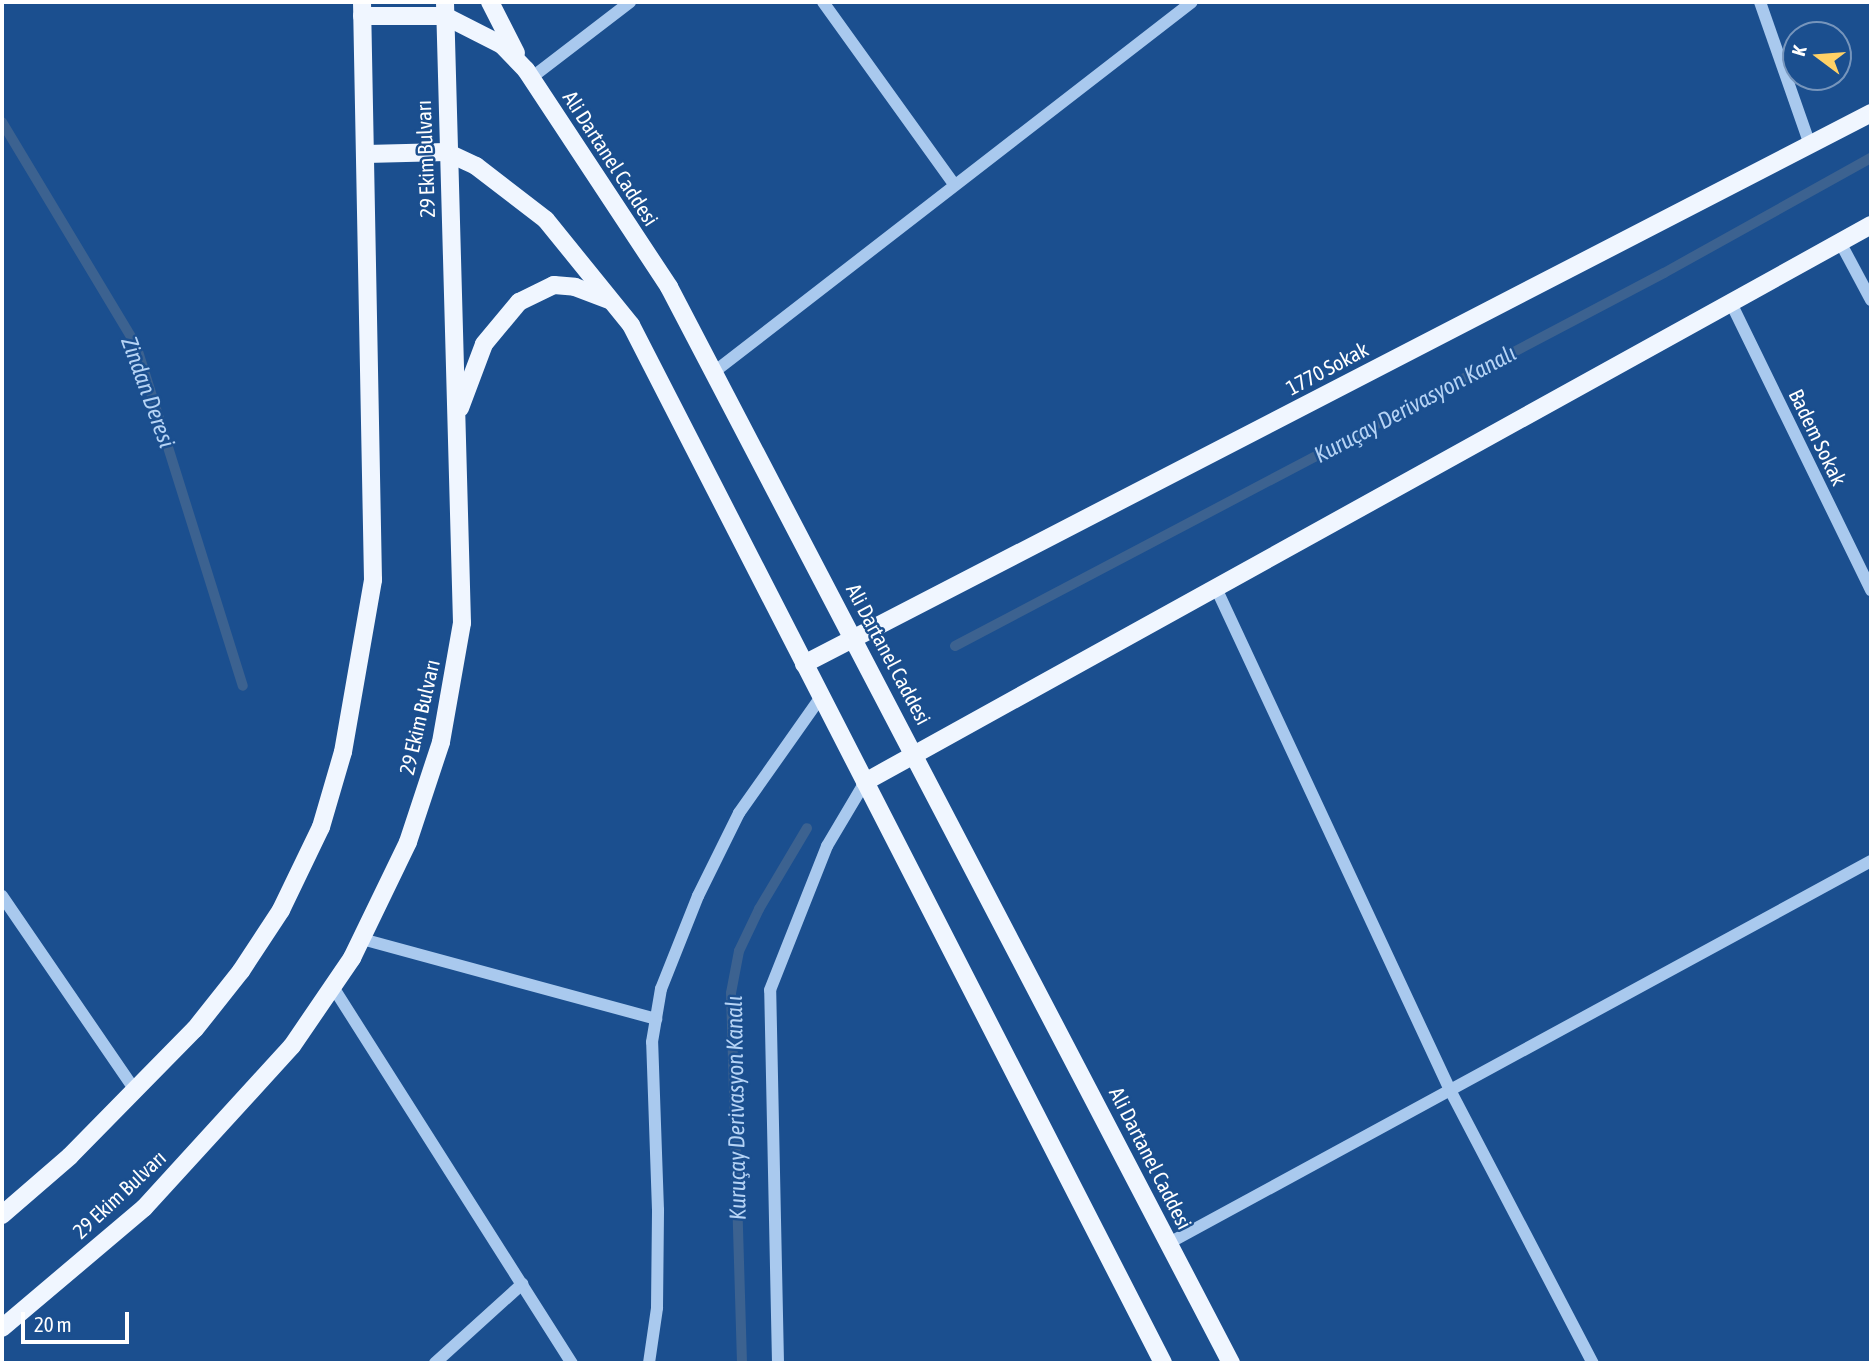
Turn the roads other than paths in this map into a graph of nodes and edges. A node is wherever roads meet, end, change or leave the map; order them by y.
1 (490, 2) edge
2 (629, 2) edge
3 (823, 2) edge
4 (1192, 2) edge
5 (1760, 2) edge
6 (362, 9) edge
7 (445, 9) edge
8 (521, 62) junction
9 (531, 78) junction
10 (1871, 113) edge
11 (1809, 142) junction
12 (446, 152) junction
13 (366, 154) junction
14 (953, 183) junction
15 (1871, 225) edge
16 (1840, 242) junction
17 (1730, 300) junction
18 (1871, 300) edge
19 (612, 301) junction
20 (714, 372) junction
21 (456, 422) junction
22 (1216, 588) junction
23 (1871, 590) edge
24 (856, 640) junction
25 (804, 664) junction
26 (820, 698) junction
27 (917, 756) junction
28 (865, 782) junction
29 (1871, 861) edge
30 (2, 897) edge
31 (362, 939) junction
32 (332, 987) junction
33 (656, 1018) junction
34 (135, 1090) junction
35 (1450, 1090) junction
36 (2, 1215) edge
37 (1169, 1242) junction
38 (522, 1284) junction
39 (2, 1328) edge
40 (435, 1363) edge
41 (572, 1363) edge
42 (649, 1363) edge
43 (778, 1363) edge
44 (1163, 1363) edge
45 (1231, 1363) edge
46 (1593, 1363) edge

1 - 8 main road
2 - 9 street
3 - 14 street
4 - 14 street
5 - 11 street
6 - 7 main road
6 - 13 main road
7 - 8 main road, Ali Dartanel Caddesi
7 - 12 main road, 29 Ekim Bulvarı
8 - 9 main road, Ali Dartanel Caddesi
9 - 20 main road, Ali Dartanel Caddesi
10 - 11 main road, 1770 Sokak
11 - 24 main road, 1770 Sokak
12 - 13 main road
12 - 19 main road
12 - 21 main road, 29 Ekim Bulvarı
13 - 34 main road
14 - 20 street
15 - 16 main road
16 - 17 main road
16 - 18 street
17 - 22 main road
17 - 23 street, Badem Sokak
19 - 21 main road
19 - 25 main road
20 - 24 main road, Ali Dartanel Caddesi
21 - 31 main road, 29 Ekim Bulvarı
22 - 27 main road
22 - 35 street
24 - 25 main road, 1770 Sokak
24 - 27 main road, Ali Dartanel Caddesi
25 - 26 main road
26 - 28 main road
26 - 33 street
27 - 28 main road
27 - 37 main road, Ali Dartanel Caddesi
28 - 43 street
28 - 44 main road
29 - 35 street
30 - 34 street
31 - 32 main road, 29 Ekim Bulvarı
31 - 33 street
32 - 38 street
32 - 39 main road, 29 Ekim Bulvarı
33 - 42 street
34 - 36 main road
35 - 37 street
35 - 46 street
37 - 45 main road, Ali Dartanel Caddesi
38 - 40 street
38 - 41 street

